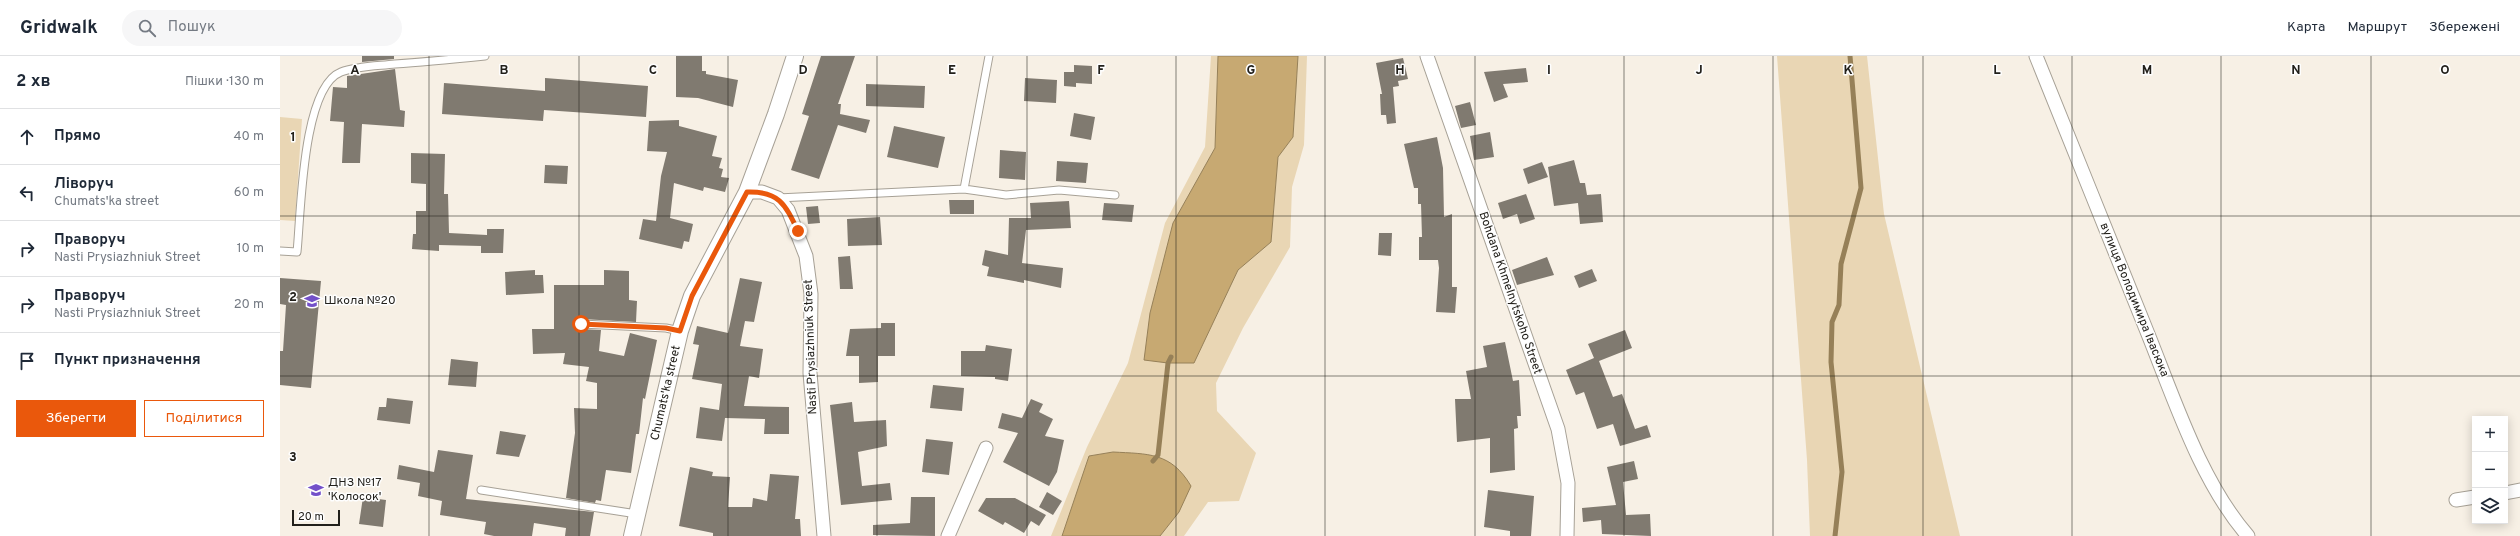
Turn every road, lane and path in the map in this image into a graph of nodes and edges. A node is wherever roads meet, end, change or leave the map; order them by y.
1 (485, 56) edge
2 (795, 56) edge
3 (989, 56) edge
4 (1427, 56) edge
5 (2036, 56) edge
6 (964, 189) junction
7 (747, 192) junction
8 (1115, 195) dead end
9 (778, 198) junction
10 (280, 251) edge
11 (581, 324) dead end
12 (680, 331) junction
13 (986, 448) dead end
14 (481, 490) dead end
15 (2520, 490) edge
16 (2508, 492) edge
17 (2472, 497) edge
18 (2456, 500) dead end
19 (638, 514) junction
20 (632, 536) edge
21 (824, 536) edge
22 (948, 536) edge
23 (1567, 536) edge
24 (2248, 536) edge

1 - 10 lane
2 - 7 street, Chumats'ka street
3 - 6 lane
4 - 23 street, Bohdana Khmelnytskoho Street
5 - 24 street, вулиця Володимира Івасюка
6 - 8 lane
6 - 9 lane
7 - 9 street
7 - 12 street, Chumats'ka street
9 - 21 street, Nasti Prysiazhniuk Street
11 - 12 lane
12 - 19 street, Chumats'ka street
13 - 22 street
14 - 19 lane
15 - 16 street
17 - 18 street
19 - 20 street, Chumats'ka street

